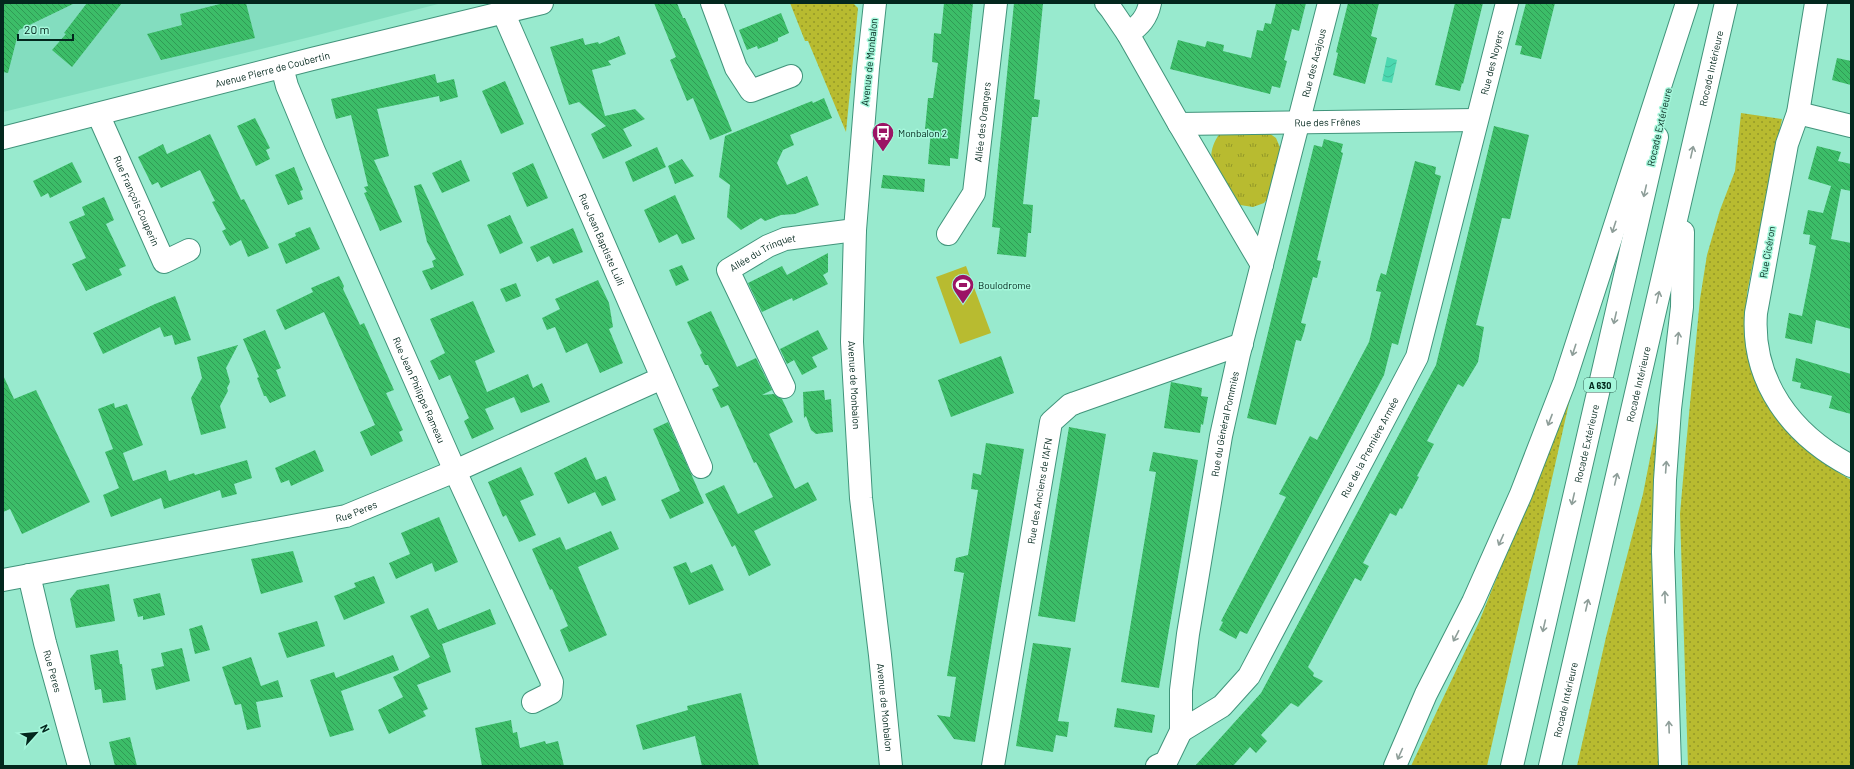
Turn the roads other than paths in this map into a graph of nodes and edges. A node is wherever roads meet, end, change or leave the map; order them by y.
1 (542, 3) edge
2 (712, 3) edge
3 (875, 3) edge
4 (996, 3) edge
5 (1106, 3) edge
6 (1150, 3) edge
7 (1329, 3) edge
8 (1507, 3) edge
9 (1687, 3) edge
10 (1726, 3) edge
11 (1816, 3) edge
12 (503, 12) junction
13 (1128, 34) junction
14 (282, 67) junction
15 (791, 76) dead end
16 (98, 114) junction
17 (1798, 114) junction
18 (1476, 120) junction
19 (1299, 123) junction
20 (1179, 124) junction
21 (1851, 126) edge
22 (3, 138) edge
23 (1683, 190) junction
24 (855, 230) junction
25 (948, 234) dead end
26 (189, 250) dead end
27 (1262, 265) junction
28 (1242, 344) junction
29 (662, 378) junction
30 (784, 387) dead end
31 (1851, 466) edge
32 (701, 467) dead end
33 (455, 471) junction
34 (29, 575) junction
35 (3, 580) edge
36 (533, 702) dead end
37 (1181, 731) junction
38 (79, 766) edge
39 (891, 766) edge
40 (993, 766) edge
41 (1157, 766) edge
42 (1395, 766) edge
43 (1512, 766) edge
44 (1550, 766) edge
45 (1670, 766) edge

1 - 12 main road, Avenue Pierre de Coubertin
2 - 15 main road
3 - 24 main road, Avenue de Monbalon
4 - 25 main road, Allée des Orangers
5 - 13 main road
6 - 13 main road
7 - 19 main road, Rue des Acajous
8 - 18 main road, Rue des Noyers
9 -> 42 main road
9 -> 43 main road, Rocade Extérieure / A 630
23 -> 10 main road, Rocade Intérieure
11 - 17 main road, Rue Cicéron
12 - 14 main road, Avenue Pierre de Coubertin
12 - 29 main road, Rue Jean Baptiste Lulli
13 - 20 main road
14 - 16 main road, Avenue Pierre de Coubertin
14 - 33 main road, Rue Jean Philippe Rameau
16 - 22 main road, Avenue Pierre de Coubertin
16 - 26 main road, Rue François Couperin
17 - 21 main road
17 - 31 main road, Rue Cicéron
18 - 19 main road, Rue des Frênes
18 - 37 main road, Rue de la Première Armée
19 - 20 main road, Rue des Frênes
19 - 27 main road, Rue du Général Pommiès
20 - 27 main road
44 -> 23 main road, Rocade Intérieure
45 -> 23 main road
24 - 30 main road, Allée du Trinquet
24 - 39 main road, Avenue de Monbalon
27 - 28 main road, Rue du Général Pommiès
28 - 37 main road, Rue du Général Pommiès
28 - 40 main road, Rue des Anciens de l'AFN
29 - 32 main road, Rue Jean Baptiste Lulli
29 - 33 main road, Rue Peres
33 - 34 main road, Rue Peres
33 - 36 main road, Rue Jean Philippe Rameau
34 - 35 main road, Rue Peres
34 - 38 main road, Rue Peres
37 - 41 main road

